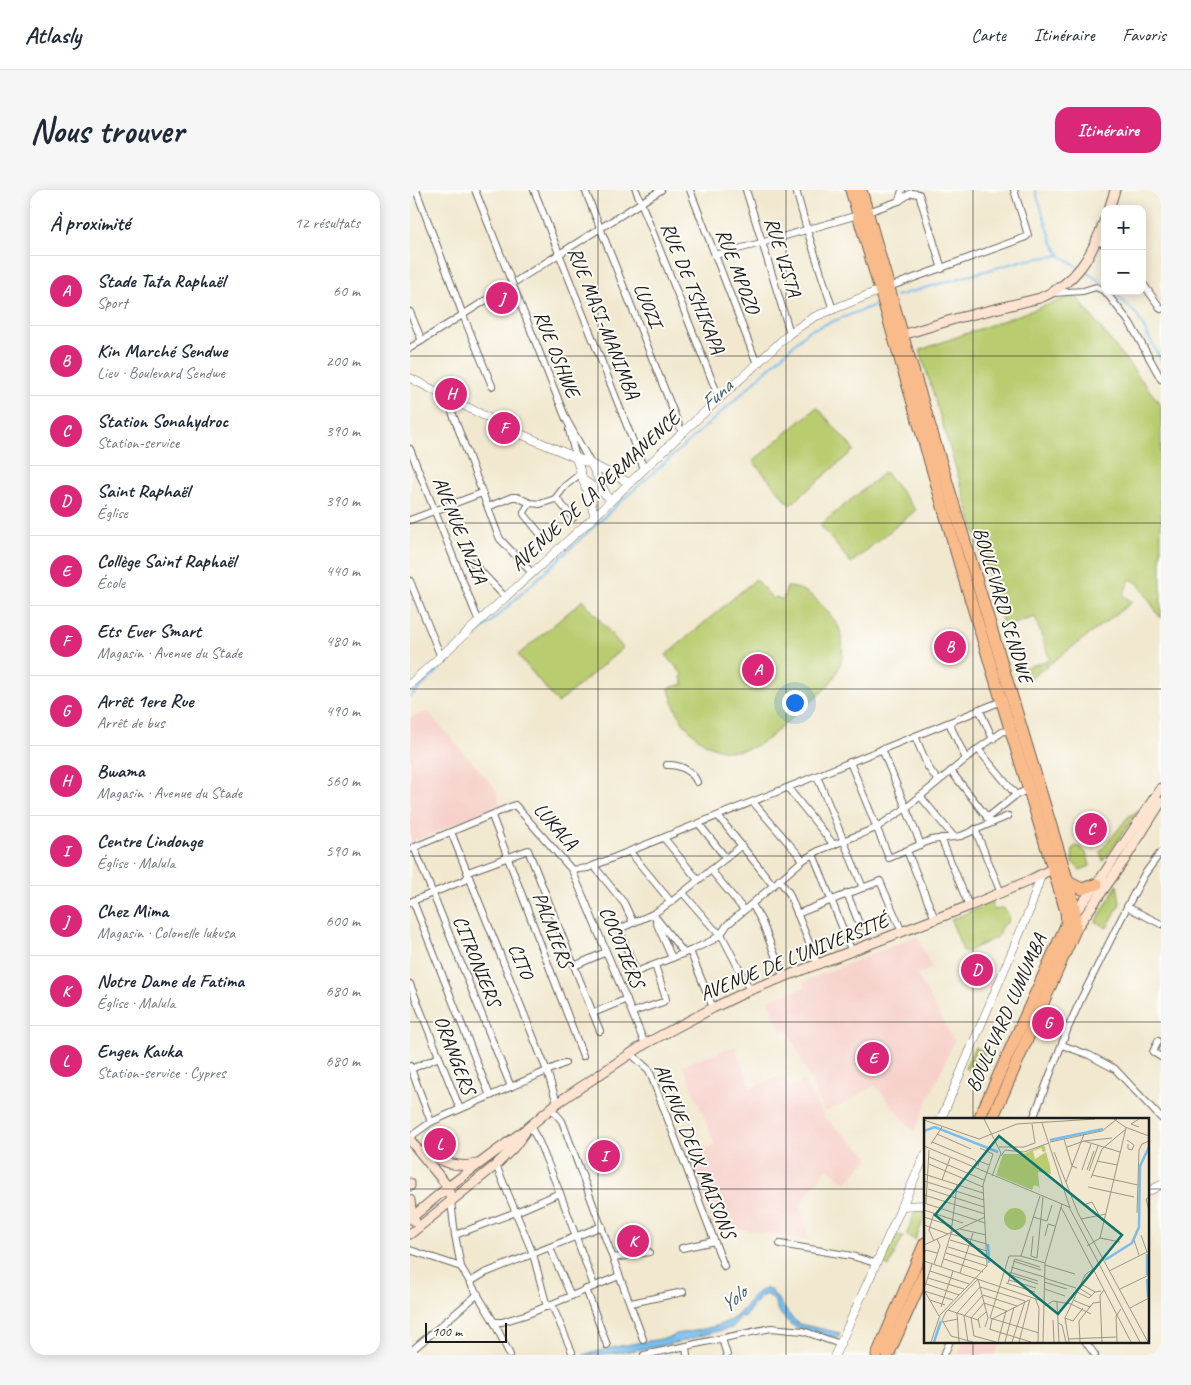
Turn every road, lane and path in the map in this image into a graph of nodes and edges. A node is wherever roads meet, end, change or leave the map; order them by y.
1 (416, 190) edge
2 (475, 190) edge
3 (534, 190) edge
4 (585, 190) edge
5 (636, 190) edge
6 (661, 190) edge
7 (690, 190) edge
8 (746, 190) edge
9 (796, 190) edge
10 (851, 190) edge
11 (861, 190) edge
12 (902, 190) edge
13 (1014, 190) edge
14 (1115, 190) edge
15 (899, 201) junction
16 (641, 203) junction
17 (1110, 205) edge
18 (863, 213) junction
19 (600, 230) junction
20 (807, 230) junction
21 (761, 243) junction
22 (1101, 243) edge
23 (715, 254) junction
24 (559, 255) junction
25 (942, 269) junction
26 (511, 284) junction
27 (1146, 288) edge
28 (1101, 289) edge
29 (885, 292) junction
30 (1053, 293) junction
31 (1108, 295) edge
32 (1161, 309) edge
33 (833, 310) junction
34 (410, 312) edge
35 (463, 315) junction
36 (790, 333) junction
37 (898, 336) junction
38 (422, 341) junction
39 (410, 348) edge
40 (757, 364) junction
41 (410, 378) edge
42 (1161, 379) edge
43 (492, 386) dead end
44 (446, 396) junction
45 (720, 398) junction
46 (566, 419) junction
47 (682, 433) junction
48 (410, 450) edge
49 (576, 458) junction
50 (590, 464) junction
51 (644, 469) junction
52 (582, 477) junction
53 (630, 483) junction
54 (482, 492) junction
55 (609, 498) junction
56 (555, 499) junction
57 (530, 503) junction
58 (488, 507) junction
59 (435, 510) junction
60 (594, 516) junction
61 (573, 518) dead end
62 (410, 520) edge
63 (546, 541) dead end
64 (472, 562) dead end
65 (531, 572) junction
66 (410, 580) edge
67 (505, 597) junction
68 (479, 622) junction
69 (441, 657) junction
70 (410, 684) edge
71 (1002, 700) junction
72 (979, 709) junction
73 (949, 723) junction
74 (1011, 729) junction
75 (915, 736) junction
76 (993, 739) junction
77 (882, 749) junction
78 (978, 749) junction
79 (966, 759) junction
80 (850, 762) junction
81 (666, 765) dead end
82 (950, 771) junction
83 (816, 776) junction
84 (938, 781) junction
85 (697, 782) dead end
86 (788, 788) junction
87 (1161, 788) edge
88 (1028, 789) junction
89 (1016, 794) junction
90 (920, 796) junction
91 (753, 802) junction
92 (1161, 802) edge
93 (906, 808) junction
94 (492, 816) junction
95 (718, 816) junction
96 (1008, 816) dead end
97 (989, 820) junction
98 (699, 824) junction
99 (876, 828) junction
100 (975, 829) junction
101 (452, 832) junction
102 (954, 837) junction
103 (664, 838) junction
104 (941, 838) junction
105 (844, 842) junction
106 (834, 845) junction
107 (921, 845) junction
108 (741, 846) junction
109 (412, 848) edge
110 (908, 851) junction
111 (630, 852) junction
112 (1161, 852) edge
113 (813, 854) junction
114 (508, 858) junction
115 (726, 858) junction
116 (803, 860) junction
117 (594, 866) junction
118 (1058, 866) junction
119 (572, 870) junction
120 (711, 870) junction
121 (468, 872) junction
122 (1041, 875) junction
123 (698, 880) junction
124 (779, 880) junction
125 (1068, 882) junction
126 (1097, 884) junction
127 (773, 885) junction
128 (863, 888) junction
129 (682, 893) junction
130 (847, 893) junction
131 (1000, 893) junction
132 (432, 894) junction
133 (1062, 896) joint
134 (830, 900) junction
135 (412, 902) edge
136 (671, 902) junction
137 (752, 904) junction
138 (969, 906) junction
139 (1126, 907) junction
140 (744, 910) junction
141 (1075, 912) junction
142 (653, 914) junction
143 (797, 914) junction
144 (935, 919) junction
145 (633, 922) junction
146 (1161, 924) edge
147 (860, 926) dead end
148 (1071, 926) junction
149 (902, 932) junction
150 (721, 934) junction
151 (606, 952) junction
152 (687, 952) junction
153 (852, 952) junction
154 (672, 958) junction
155 (655, 965) junction
156 (818, 965) junction
157 (574, 966) junction
158 (784, 978) junction
159 (410, 984) edge
160 (750, 990) junction
161 (627, 999) junction
162 (713, 1008) junction
163 (633, 1012) junction
164 (593, 1013) junction
165 (600, 1031) dead end
166 (643, 1040) junction
167 (1158, 1041) dead end
168 (1062, 1045) junction
169 (630, 1053) junction
170 (583, 1056) dead end
171 (439, 1057) junction
172 (1161, 1057) edge
173 (564, 1063) dead end
174 (410, 1068) edge
175 (547, 1071) junction
176 (510, 1087) junction
177 (490, 1096) junction
178 (554, 1105) junction
179 (460, 1109) junction
180 (941, 1118) edge
181 (979, 1118) edge
182 (992, 1118) edge
183 (1033, 1118) edge
184 (1161, 1118) edge
185 (432, 1122) junction
186 (530, 1126) junction
187 (410, 1139) edge
188 (418, 1150) junction
189 (924, 1156) edge
190 (480, 1163) junction
191 (496, 1165) junction
192 (1161, 1185) edge
193 (448, 1187) junction
194 (1148, 1192) edge
195 (560, 1193) junction
196 (410, 1200) edge
197 (451, 1201) junction
198 (924, 1205) edge
199 (901, 1206) junction
200 (516, 1212) junction
201 (411, 1218) edge
202 (602, 1226) junction
203 (419, 1227) junction
204 (410, 1234) edge
205 (455, 1235) junction
206 (576, 1236) junction
207 (714, 1240) junction
208 (780, 1244) dead end
209 (924, 1246) edge
210 (550, 1248) junction
211 (682, 1248) dead end
212 (410, 1250) edge
213 (649, 1252) dead end
214 (533, 1254) junction
215 (614, 1258) junction
216 (876, 1263) junction
217 (724, 1266) dead end
218 (461, 1268) junction
219 (924, 1274) edge
220 (619, 1276) junction
221 (470, 1282) junction
222 (594, 1286) junction
223 (586, 1289) junction
224 (683, 1292) dead end
225 (478, 1294) junction
226 (571, 1296) junction
227 (631, 1303) junction
228 (549, 1306) junction
229 (494, 1322) junction
230 (890, 1338) junction
231 (643, 1339) dead end
232 (722, 1339) junction
233 (841, 1342) junction
234 (950, 1342) edge
235 (1086, 1342) edge
236 (607, 1345) dead end
237 (686, 1347) junction
238 (410, 1352) edge
239 (572, 1352) dead end
240 (654, 1354) edge
241 (945, 1354) edge
242 (510, 1355) edge
243 (644, 1355) edge
244 (687, 1355) edge
245 (727, 1355) edge
246 (835, 1355) edge
247 (877, 1355) edge
248 (888, 1355) edge
249 (1095, 1355) edge

1 - 35 street
2 - 26 street, RUE OSHWE, bridge
3 - 24 street, RUE MASI-MANIMBA
4 - 19 street, LUOZI
5 - 16 street, RUE DE TSHIKAPA
6 - 16 street
7 - 23 street, RUE MPOZO
8 - 21 street, RUE VISTA
9 - 20 street
10 - 18 highway
11 - 18 highway
12 - 15 street
13 - 25 street, AVENUE DE LA PERMANENCE
14 - 17 main road
15 - 18 street
15 - 25 street
16 - 19 street
16 - 45 street, RUE DE TSHIKAPA
18 - 20 street
18 - 29 highway, BOULEVARD SENDWE
19 - 24 street
19 - 47 street, LUOZI
20 - 21 street
20 - 33 street
21 - 23 street
21 - 36 street, RUE VISTA
22 - 30 main road
23 - 40 street, RUE MPOZO
24 - 26 street
24 - 51 street, RUE MASI-MANIMBA
25 - 29 street, AVENUE DE LA PERMANENCE
26 - 35 street
26 - 46 street, RUE OSHWE, bridge
27 - 32 street
28 - 30 street
29 - 33 street, AVENUE DE LA PERMANENCE
29 - 37 highway, BOULEVARD SENDWE
30 - 37 main road
31 - 42 street
33 - 36 street, AVENUE DE LA PERMANENCE
34 - 38 street
35 - 38 street
35 - 43 street
36 - 40 street, AVENUE DE LA PERMANENCE
37 - 71 highway, BOULEVARD SENDWE
37 - 118 highway, BOULEVARD SENDWE
38 - 39 street
40 - 45 street, AVENUE DE LA PERMANENCE
41 - 44 street
44 - 49 street
44 - 54 street
45 - 47 street, AVENUE DE LA PERMANENCE
46 - 49 street
46 - 50 street
47 - 51 street, AVENUE DE LA PERMANENCE
48 - 59 street, AVENUE INZIA
49 - 50 street
49 - 52 street
50 - 53 street
50 - 55 street
51 - 53 street, AVENUE DE LA PERMANENCE
52 - 55 street
52 - 56 street
52 - 60 street
53 - 55 street, AVENUE DE LA PERMANENCE
54 - 58 street
54 - 59 street
55 - 60 street, AVENUE DE LA PERMANENCE
56 - 57 street
56 - 61 street
57 - 58 street
57 - 63 street
58 - 65 street
59 - 62 street
59 - 68 street, AVENUE INZIA
60 - 65 street, AVENUE DE LA PERMANENCE
64 - 67 street, AVENUE INZIA
65 - 67 street, AVENUE DE LA PERMANENCE
66 - 69 street
67 - 68 street, AVENUE DE LA PERMANENCE
68 - 69 street, AVENUE DE LA PERMANENCE
69 - 70 street, AVENUE DE LA PERMANENCE
71 - 72 street
71 - 74 highway, BOULEVARD SENDWE
72 - 73 street
72 - 76 street
73 - 75 street
73 - 79 street
74 - 76 street
74 - 88 highway, BOULEVARD SENDWE
75 - 77 street
75 - 84 street
76 - 78 street
77 - 80 street
77 - 93 street
78 - 79 street
78 - 89 street
79 - 82 street
80 - 83 street
80 - 99 street
81 - 85 street
82 - 84 street
82 - 97 street
83 - 86 street
83 - 105 street
84 - 90 street
86 - 91 street
86 - 106 street
87 - 126 main road
88 - 89 street
88 - 118 highway, BOULEVARD SENDWE
89 - 97 street
90 - 93 street
90 - 102 street
91 - 95 street
91 - 116 street
92 - 148 main road, BOULEVARD LUMUMBA
93 - 99 street
93 - 107 street
94 - 101 street
94 - 114 street, PALMIERS
94 - 119 street, LUKALA
95 - 98 street
95 - 108 street
96 - 97 street
97 - 100 street
98 - 103 street
98 - 115 street
99 - 105 street
99 - 110 street
100 - 102 street
100 - 131 street
101 - 109 street
101 - 121 street, CITO
102 - 104 street
103 - 111 street
103 - 123 street
104 - 107 street
104 - 138 street
105 - 106 street
105 - 128 street
106 - 113 street
107 - 110 street
108 - 115 street
108 - 127 street
109 - 132 street, CITRONIERS
110 - 144 street
111 - 117 street
111 - 136 street
112 - 139 street
113 - 116 street
113 - 134 street
114 - 121 street
114 - 157 street
114 - 170 street, PALMIERS
115 - 120 street
116 - 124 street
117 - 119 street
117 - 145 street
118 - 122 main road, AVENUE DE L’UNIVERSITÉ
118 - 125 highway, BOULEVARD SENDWE
118 - 133 highway, BOULEVARD SENDWE
119 - 151 street, COCOTIERS
120 - 123 street
120 - 140 street
121 - 132 street
121 - 175 street, CITO
122 - 131 main road, AVENUE DE L’UNIVERSITÉ
122 - 180 street
123 - 129 street
124 - 127 street
124 - 143 street
125 - 126 highway
125 - 141 highway, BOULEVARD SENDWE
126 - 141 main road
127 - 137 street
128 - 130 street
128 - 149 street
129 - 136 street
129 - 150 street
130 - 134 street
130 - 147 street
131 - 138 main road, AVENUE DE L’UNIVERSITÉ
132 - 135 street
132 - 176 street, CITRONIERS
133 - 148 highway, BOULEVARD LUMUMBA
134 - 143 street
134 - 153 street
135 - 177 street
136 - 142 street
137 - 140 street
137 - 158 street
138 - 144 main road, AVENUE DE L’UNIVERSITÉ
139 - 146 street
139 - 168 street
140 - 150 street
141 - 148 highway, BOULEVARD LUMUMBA
142 - 145 street
142 - 152 street
142 - 154 street
143 - 156 street
144 - 149 main road, AVENUE DE L’UNIVERSITÉ
145 - 155 street
148 - 181 highway, BOULEVARD LUMUMBA
148 - 182 highway, BOULEVARD LUMUMBA
149 - 153 main road, AVENUE DE L’UNIVERSITÉ
150 - 152 street
150 - 160 street
151 - 157 street
151 - 161 street, COCOTIERS
152 - 154 street
152 - 162 street
153 - 156 main road, AVENUE DE L’UNIVERSITÉ
154 - 155 street
155 - 163 street
156 - 158 main road, AVENUE DE L’UNIVERSITÉ
157 - 164 street
158 - 160 main road, AVENUE DE L’UNIVERSITÉ
159 - 171 street, ORANGERS
160 - 162 main road, AVENUE DE L’UNIVERSITÉ
161 - 163 street, COCOTIERS
161 - 164 street
162 - 166 main road, AVENUE DE L’UNIVERSITÉ
163 - 166 street, COCOTIERS
164 - 165 street
166 - 169 main road, AVENUE DE L’UNIVERSITÉ
167 - 172 street
168 - 183 street
168 - 184 street
169 - 178 main road, AVENUE DE L’UNIVERSITÉ
169 - 207 street, AVENUE DEUX MAISONS
171 - 174 street
171 - 179 street, ORANGERS
173 - 175 street
174 - 185 street
175 - 176 street
175 - 178 street, CITO
176 - 177 street
177 - 179 street
178 - 186 main road, AVENUE DE L’UNIVERSITÉ
178 - 202 street, CITO
179 - 185 street
185 - 187 street
186 - 190 main road, AVENUE DE L’UNIVERSITÉ
186 - 191 main road
186 - 195 street
187 - 188 main road
188 - 190 main road
188 - 193 main road
189 - 199 street
190 - 193 main road, AVENUE DE L’UNIVERSITÉ
191 - 197 main road
191 - 200 street
192 - 194 street
193 - 197 main road
193 - 201 main road, AVENUE DE L’UNIVERSITÉ
195 - 200 street
195 - 206 street
196 - 201 main road
197 - 203 main road
197 - 205 street
198 - 199 street
199 - 216 street
200 - 205 street
200 - 214 street
201 - 203 main road
202 - 206 street
202 - 215 street, CITO
203 - 204 main road
205 - 218 street
206 - 210 street
206 - 222 street
207 - 211 street
207 - 217 street, AVENUE DEUX MAISONS
208 - 216 street
209 - 230 highway
210 - 214 street
210 - 226 street
212 - 218 street
213 - 215 street
214 - 221 street
214 - 228 street
215 - 220 street, CITO
216 - 233 street
218 - 221 street
219 - 230 highway
220 - 222 street
220 - 227 street, CITO
221 - 225 street
222 - 223 street
223 - 226 street
223 - 236 street
224 - 227 street
225 - 229 street
225 - 238 street
226 - 228 street
227 - 231 street, CITO
228 - 229 street
228 - 239 street
229 - 242 street
230 - 247 highway
230 - 248 highway
232 - 233 street
232 - 237 street
232 - 245 street
233 - 246 street
234 - 241 street
235 - 249 street
237 - 240 street
237 - 244 street
240 - 243 street

